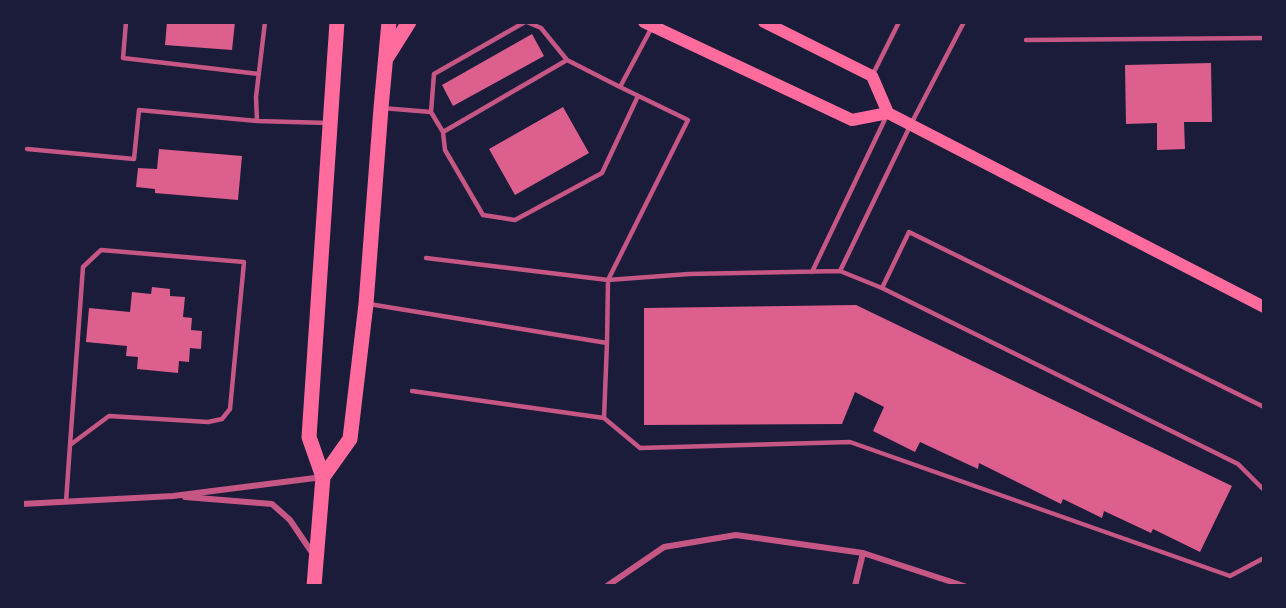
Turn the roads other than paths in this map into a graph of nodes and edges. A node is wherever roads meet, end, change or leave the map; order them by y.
1 (126, 22) edge
2 (265, 22) edge
3 (337, 22) edge
4 (389, 22) edge
5 (409, 22) edge
6 (526, 22) edge
7 (764, 22) edge
8 (892, 22) edge
9 (964, 22) edge
10 (898, 24) edge
11 (648, 25) edge
12 (1263, 38) edge
13 (1026, 40) dead end
14 (385, 60) junction
15 (567, 60) junction
16 (258, 74) junction
17 (872, 76) junction
18 (620, 87) junction
19 (638, 96) junction
20 (381, 108) junction
21 (431, 112) junction
22 (888, 113) junction
23 (257, 121) junction
24 (330, 123) junction
25 (910, 124) junction
26 (443, 132) junction
27 (27, 148) dead end
28 (426, 258) dead end
29 (840, 271) junction
30 (812, 272) junction
31 (608, 280) junction
32 (882, 288) junction
33 (366, 304) junction
34 (1263, 307) edge
35 (607, 343) junction
36 (411, 391) dead end
37 (1263, 407) edge
38 (604, 418) junction
39 (70, 445) junction
40 (323, 477) junction
41 (1263, 490) edge
42 (173, 496) junction
43 (66, 502) junction
44 (22, 504) edge
45 (863, 553) junction
46 (316, 557) junction
47 (1263, 558) edge
48 (314, 585) edge
49 (607, 585) edge
50 (855, 585) edge
51 (964, 585) edge

1 - 16 lane
2 - 16 lane
3 - 24 main road
4 - 14 main road
5 - 14 main road
6 - 15 lane
6 - 21 lane
7 - 17 main road
8 - 10 lane
9 - 25 lane
10 - 17 lane
11 - 18 lane
11 - 22 main road
12 - 13 lane
14 - 20 main road
15 - 18 lane
15 - 26 lane
16 - 23 lane
17 - 22 main road
18 - 19 lane
19 - 26 lane
19 - 31 lane
20 - 21 lane
20 - 33 main road
21 - 26 lane
22 - 25 main road
22 - 30 lane
23 - 24 lane
23 - 27 lane
24 - 40 main road
25 - 29 lane
25 - 34 main road
28 - 31 lane
29 - 30 lane
29 - 32 lane
30 - 31 lane
31 - 35 lane
32 - 37 lane
32 - 41 lane
33 - 35 lane
33 - 40 main road
35 - 38 lane
36 - 38 lane
38 - 47 lane
39 - 39 lane
39 - 43 lane
40 - 42 street
40 - 46 main road
42 - 43 street
42 - 46 street
43 - 44 street
45 - 49 street
45 - 50 street
45 - 51 street
46 - 48 main road

